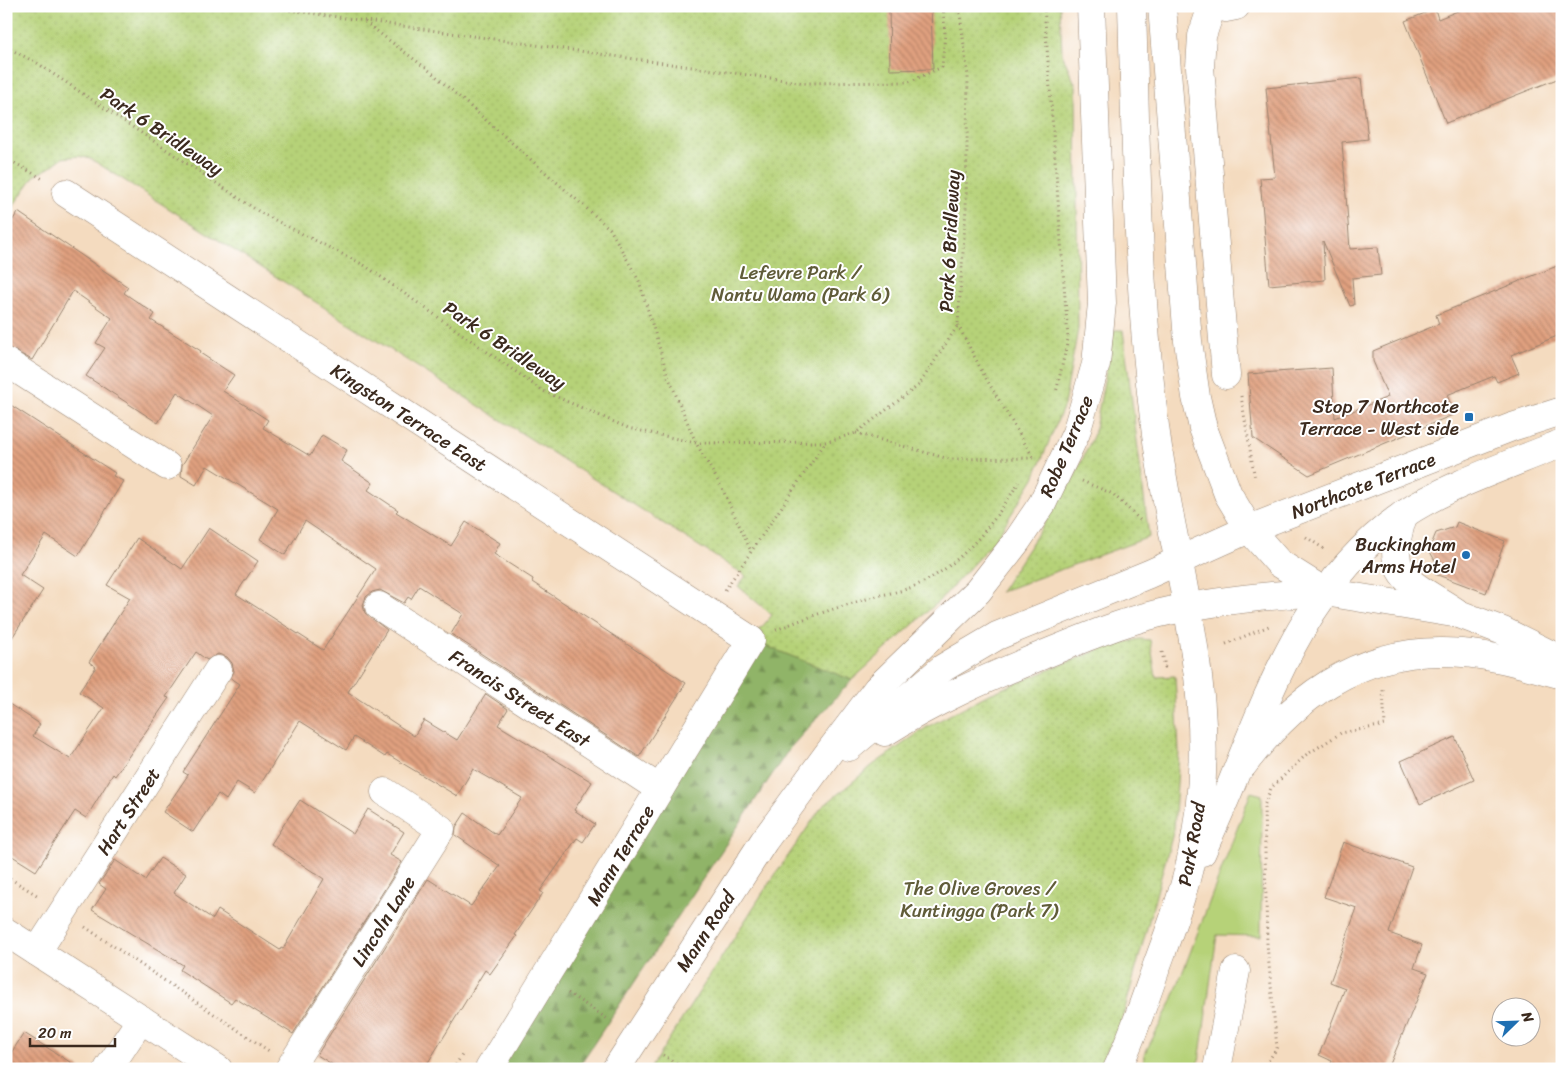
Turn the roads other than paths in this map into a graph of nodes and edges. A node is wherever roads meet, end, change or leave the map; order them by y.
1 (1091, 6) edge
2 (1132, 6) edge
3 (1162, 6) edge
4 (1212, 6) edge
5 (1218, 6) edge
6 (1236, 6) edge
7 (66, 193) road end
8 (6, 362) edge
9 (1233, 383) road end
10 (1562, 411) edge
11 (1562, 442) edge
12 (167, 466) dead end
13 (1404, 514) junction
14 (1249, 529) junction
15 (1178, 561) junction
16 (1325, 592) junction
17 (379, 606) dead end
18 (1187, 608) junction
19 (1458, 614) junction
20 (751, 640) joint
21 (1562, 660) edge
22 (218, 670) dead end
23 (1562, 675) edge
24 (1235, 776) junction
25 (660, 789) junction
26 (385, 792) dead end
27 (798, 796) junction
28 (1180, 901) junction
29 (6, 932) edge
30 (37, 952) junction
31 (1236, 971) dead end
32 (141, 1019) junction
33 (290, 1067) edge
34 (108, 1069) edge
35 (218, 1069) edge
36 (489, 1069) edge
37 (616, 1069) edge
38 (1116, 1069) edge
39 (1217, 1069) edge

1 - 27 main road, Robe Terrace
2 - 15 main road
3 - 14 main road
4 - 9 main road
5 - 6 main road
7 - 20 main road, Kingston Terrace East
8 - 12 main road
10 - 14 main road, Northcote Terrace
11 - 13 main road, Northcote Terrace
13 - 16 main road, Northcote Terrace
13 - 19 main road
14 - 15 main road, Northcote Terrace
14 - 16 main road
15 - 18 main road, Park Road
15 - 27 main road, Northcote Terrace
16 - 18 main road
16 - 19 main road
16 - 24 main road, Northcote Terrace
17 - 25 main road, Francis Street East
18 - 27 main road
18 - 28 main road, Park Road
19 - 21 main road
20 - 25 main road, Mann Terrace
22 - 30 main road, Hart Street
23 - 24 main road
24 - 28 main road
25 - 36 main road, Mann Terrace
26 - 33 main road, Lincoln Lane
27 - 37 main road, Mann Road
28 - 38 main road, Park Road
29 - 30 main road
30 - 32 main road
31 - 39 main road
32 - 34 main road
32 - 35 main road

